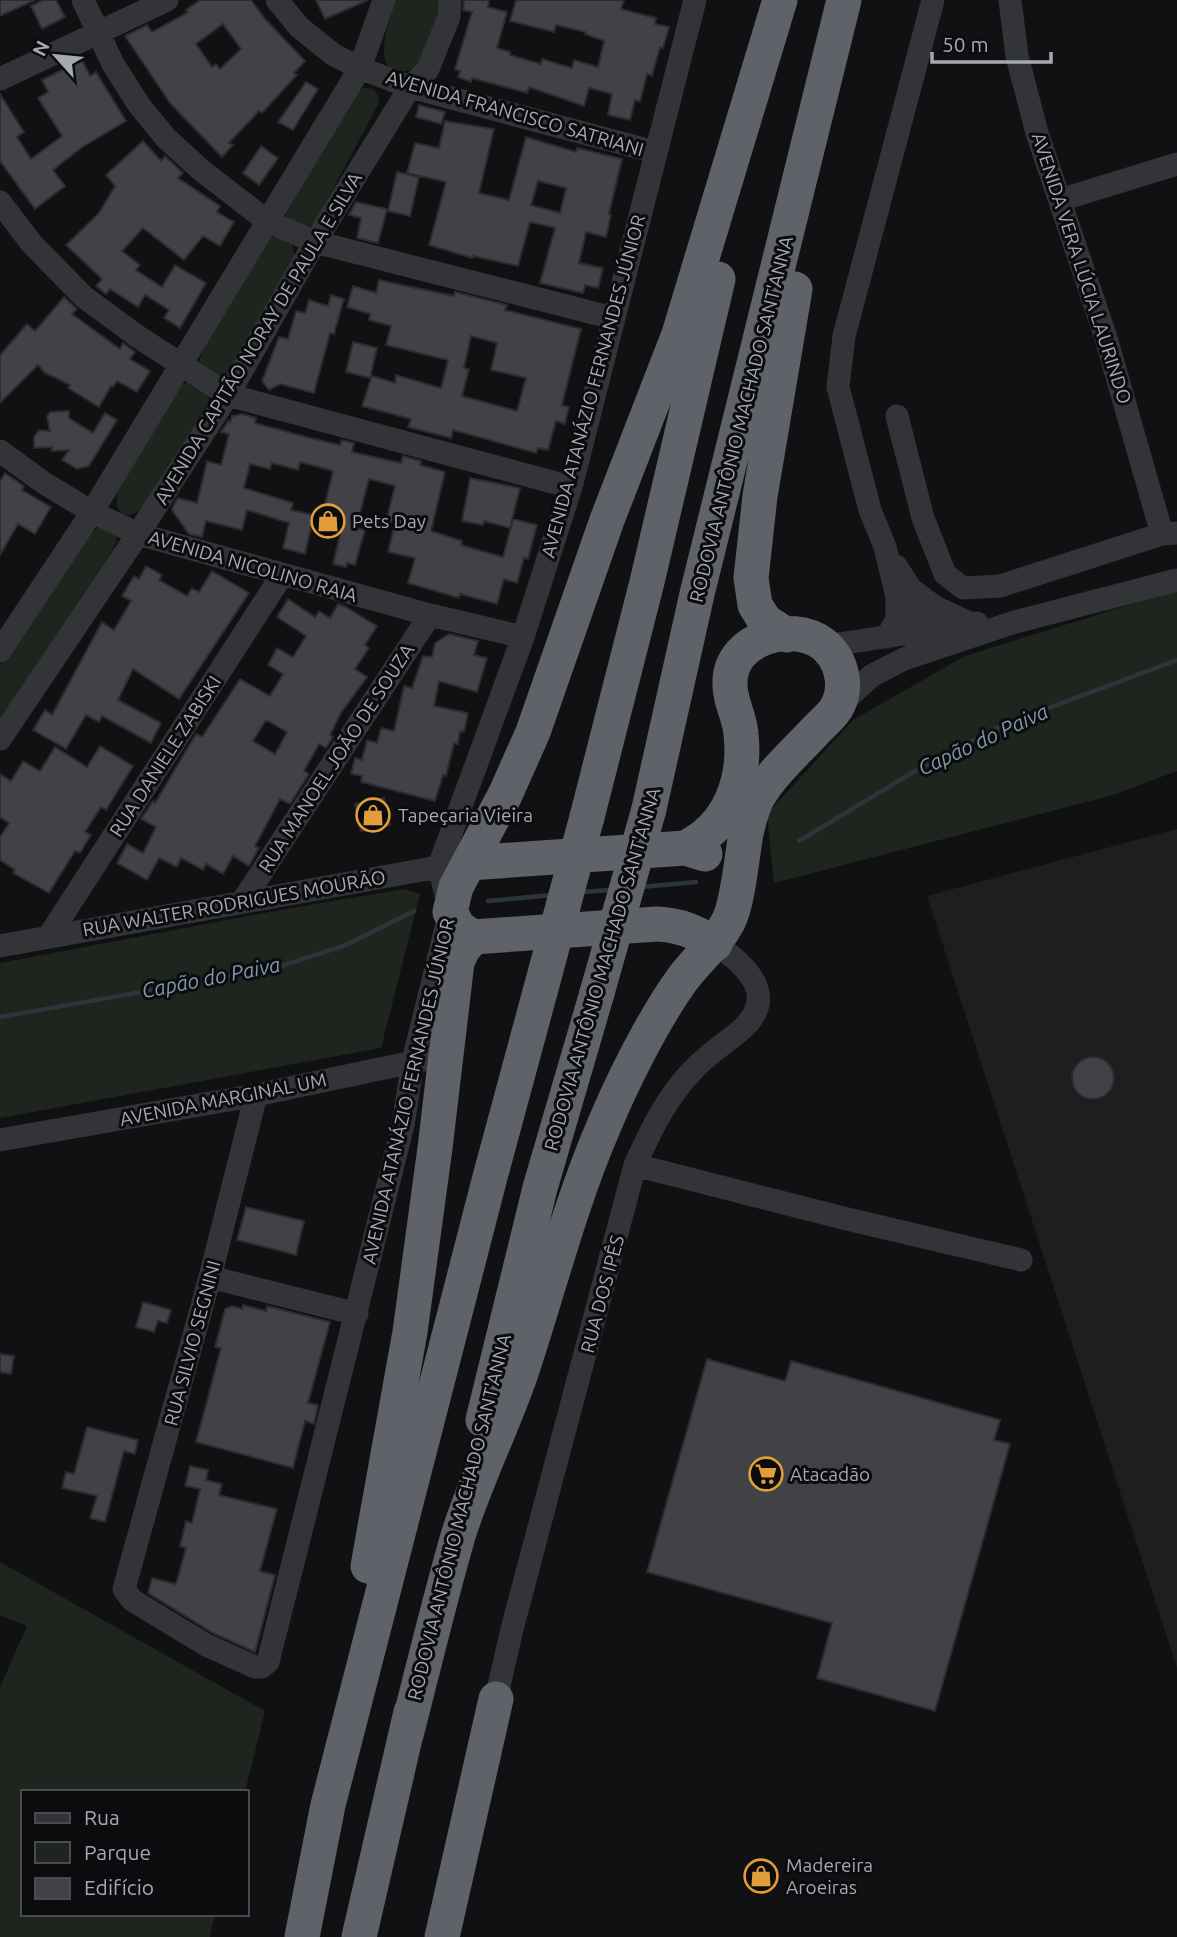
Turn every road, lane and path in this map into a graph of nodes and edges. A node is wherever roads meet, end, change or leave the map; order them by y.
1 (83, 0) edge
2 (167, 0) edge
3 (277, 0) edge
4 (384, 0) edge
5 (450, 0) edge
6 (695, 0) edge
7 (782, 0) edge
8 (847, 0) edge
9 (933, 0) edge
10 (1010, 0) edge
11 (98, 33) junction
12 (360, 68) junction
13 (0, 79) edge
14 (410, 87) junction
15 (655, 152) junction
16 (1177, 164) edge
17 (1060, 201) junction
18 (0, 202) edge
19 (267, 221) junction
20 (315, 243) junction
21 (613, 318) junction
22 (182, 366) junction
23 (228, 395) junction
24 (897, 416) dead end
25 (0, 451) edge
26 (571, 487) junction
27 (92, 512) junction
28 (138, 534) junction
29 (1170, 534) edge
30 (885, 547) junction
31 (282, 575) junction
32 (1177, 580) edge
33 (911, 589) junction
34 (430, 615) junction
35 (1016, 622) junction
36 (969, 624) junction
37 (923, 630) junction
38 (787, 635) junction
39 (523, 637) junction
40 (887, 637) junction
41 (825, 646) junction
42 (0, 650) edge
43 (904, 659) junction
44 (837, 708) junction
45 (0, 739) edge
46 (685, 848) junction
47 (454, 864) junction
48 (738, 880) junction
49 (242, 902) junction
50 (450, 912) junction
51 (49, 936) junction
52 (474, 937) junction
53 (715, 944) junction
54 (0, 946) edge
55 (429, 1058) junction
56 (256, 1095) junction
57 (0, 1140) edge
58 (635, 1165) junction
59 (1021, 1260) dead end
60 (210, 1278) junction
61 (357, 1314) junction
62 (268, 1662) joint
63 (496, 1699) joint
64 (406, 1735) junction
65 (328, 1805) junction
66 (302, 1937) edge
67 (359, 1937) edge
68 (442, 1937) edge

1 - 11 street
2 - 11 street
3 - 12 street, AVENIDA FRANCISCO SATRIANI
4 - 12 street
5 - 14 street, AVENIDA CAPITÃO NORAY DE PAULA E SILVA
6 - 15 street, AVENIDA ATANÁZIO FERNANDES JÚNIOR
7 - 47 highway
7 - 65 highway, bridge
8 - 38 highway
8 - 64 highway, RODOVIA ANTÔNIO MACHADO SANT'ANNA, bridge
9 - 30 street
10 - 17 street, AVENIDA VERA LÚCIA LAURINDO
11 - 13 street
11 - 19 street
12 - 14 street, AVENIDA FRANCISCO SATRIANI
12 - 19 street
14 - 15 street, AVENIDA FRANCISCO SATRIANI
14 - 20 street, AVENIDA CAPITÃO NORAY DE PAULA E SILVA
15 - 21 street, AVENIDA ATANÁZIO FERNANDES JÚNIOR
16 - 17 street
17 - 29 street, AVENIDA VERA LÚCIA LAURINDO
18 - 22 street
19 - 20 street
19 - 22 street
20 - 21 street
20 - 23 street, AVENIDA CAPITÃO NORAY DE PAULA E SILVA
21 - 26 street, AVENIDA ATANÁZIO FERNANDES JÚNIOR
22 - 23 street
22 - 27 street
23 - 26 street
23 - 28 street, AVENIDA CAPITÃO NORAY DE PAULA E SILVA
24 - 29 street
25 - 27 street, AVENIDA NICOLINO RAIA
26 - 39 street, AVENIDA ATANÁZIO FERNANDES JÚNIOR
27 - 28 street, AVENIDA NICOLINO RAIA
27 - 42 street
28 - 31 street, AVENIDA NICOLINO RAIA
28 - 45 street, AVENIDA CAPITÃO NORAY DE PAULA E SILVA
30 - 33 street
30 - 40 street
31 - 34 street, AVENIDA NICOLINO RAIA
31 - 51 street, RUA DANIELE ZABISKI
32 - 35 street
33 - 36 street
33 - 37 street
34 - 39 street, AVENIDA NICOLINO RAIA
34 - 49 street, RUA MANOEL JOÃO DE SOUZA
35 - 36 street
35 - 43 street
36 - 37 street
37 - 40 street
37 - 43 street
38 - 41 highway
38 - 46 highway
39 - 47 street, AVENIDA ATANÁZIO FERNANDES JÚNIOR
40 - 41 street
41 - 44 highway
43 - 44 street
44 - 48 highway
46 - 47 highway
46 - 48 highway
47 - 49 street, RUA WALTER RODRIGUES MOURÃO
47 - 50 highway
48 - 53 highway
49 - 51 street, RUA WALTER RODRIGUES MOURÃO
50 - 52 highway
50 - 55 street, AVENIDA ATANÁZIO FERNANDES JÚNIOR
51 - 54 street, RUA WALTER RODRIGUES MOURÃO
52 - 53 highway
52 - 55 highway
53 - 58 street, RUA DOS IPÊS
53 - 64 highway
55 - 56 street, AVENIDA MARGINAL UM
55 - 61 street, AVENIDA ATANÁZIO FERNANDES JÚNIOR
55 - 65 highway
56 - 57 street, AVENIDA MARGINAL UM
56 - 60 street, RUA SILVIO SEGNINI
58 - 59 street
58 - 63 street, RUA DOS IPÊS
60 - 61 street
60 - 62 street, RUA SILVIO SEGNINI
61 - 62 street, AVENIDA ATANÁZIO FERNANDES JÚNIOR
63 - 68 highway
64 - 67 highway, RODOVIA ANTÔNIO MACHADO SANT'ANNA
65 - 66 highway

